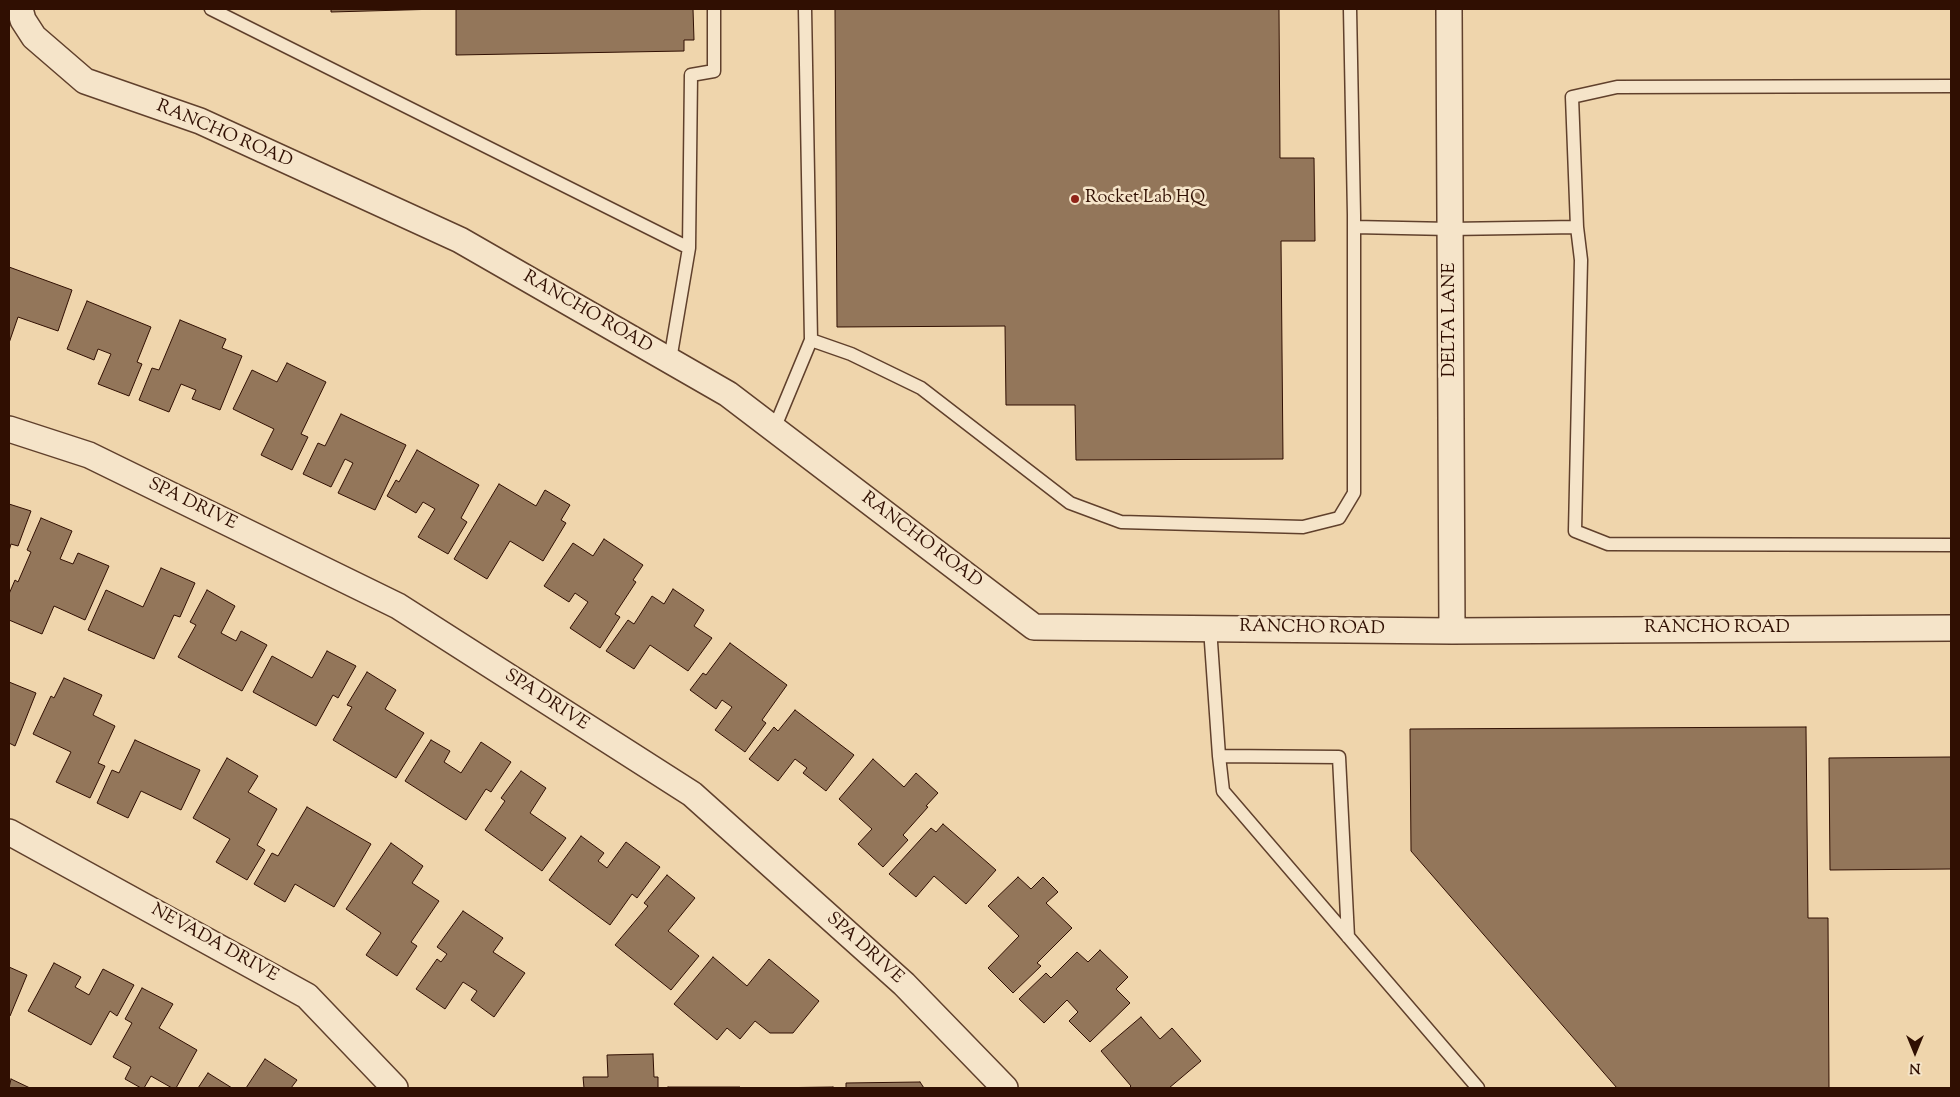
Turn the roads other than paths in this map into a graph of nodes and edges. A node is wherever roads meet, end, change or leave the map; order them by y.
1 (211, 9) edge
2 (714, 9) edge
3 (805, 9) edge
4 (1350, 9) edge
5 (1449, 9) edge
6 (17, 15) edge
7 (1951, 86) edge
8 (1354, 227) junction
9 (1577, 227) junction
10 (1450, 229) junction
11 (689, 248) junction
12 (811, 340) junction
13 (670, 360) junction
14 (774, 428) junction
15 (9, 429) edge
16 (1951, 545) edge
17 (1210, 628) junction
18 (1951, 628) edge
19 (1452, 631) junction
20 (1218, 756) junction
21 (9, 832) edge
22 (1348, 937) junction
23 (395, 1088) edge
24 (1005, 1088) edge
25 (1478, 1088) edge

1 - 11 lane
2 - 11 lane
3 - 12 lane
4 - 8 lane
5 - 10 street, DELTA LANE
6 - 13 street, RANCHO ROAD
7 - 9 lane
8 - 10 lane
8 - 12 lane
9 - 10 lane
9 - 16 lane
10 - 19 street, DELTA LANE
11 - 13 lane
12 - 14 lane
13 - 14 street, RANCHO ROAD
14 - 17 street, RANCHO ROAD
15 - 24 street, SPA DRIVE
17 - 19 street, RANCHO ROAD
17 - 20 lane
18 - 19 street, RANCHO ROAD
20 - 22 lane
20 - 22 lane
21 - 23 street, NEVADA DRIVE
22 - 25 lane

